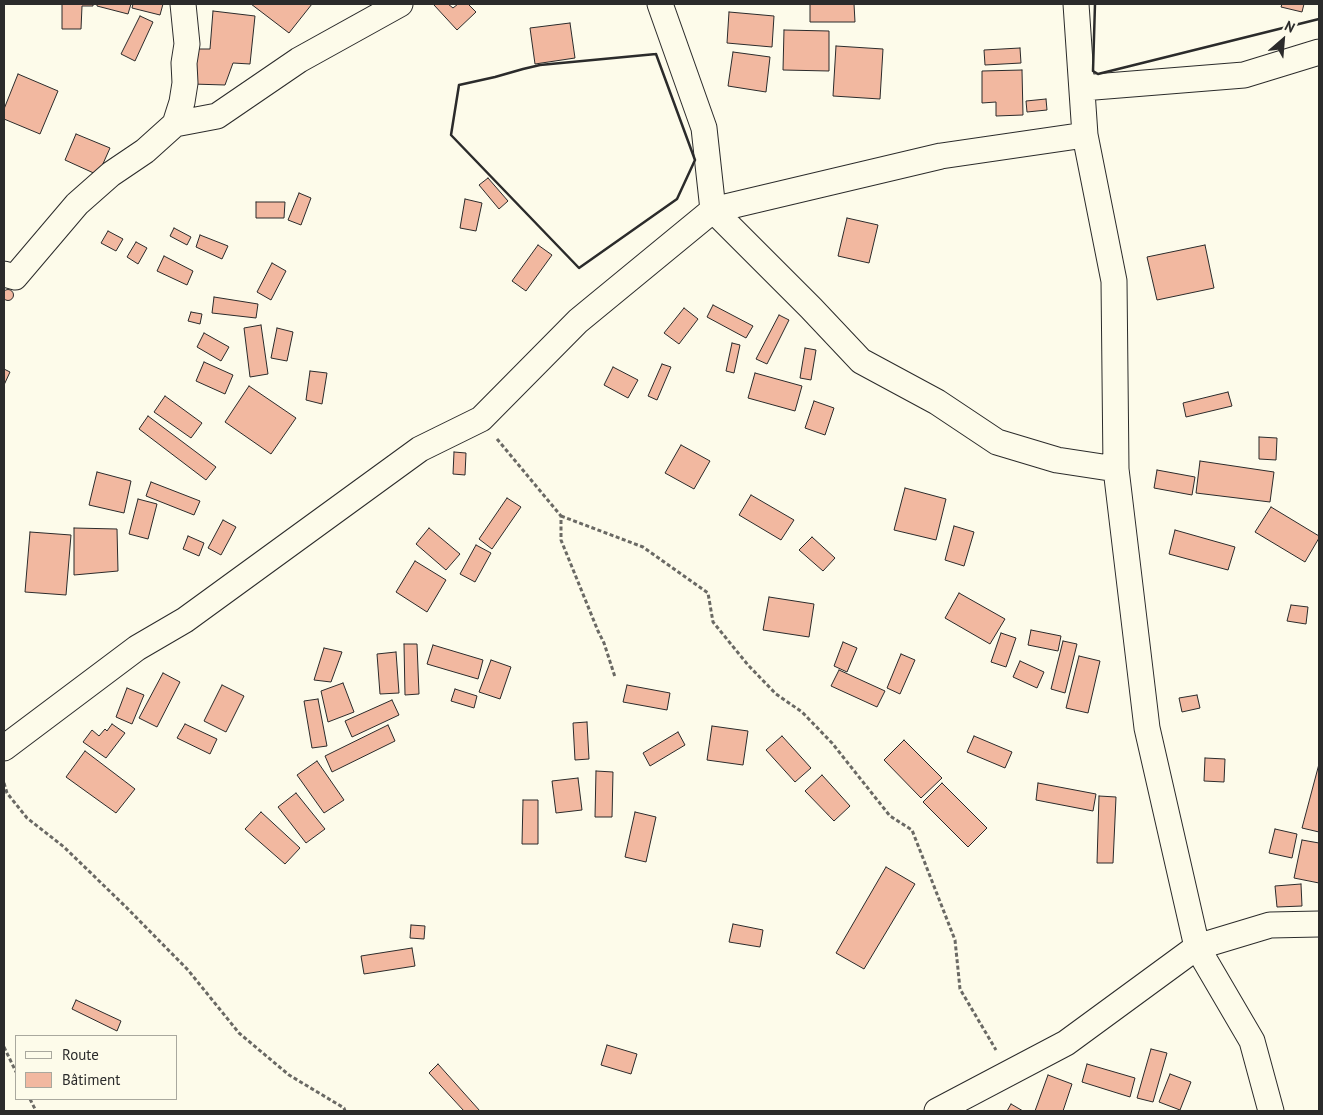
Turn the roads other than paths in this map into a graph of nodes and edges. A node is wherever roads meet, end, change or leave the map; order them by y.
1 (183, 4) edge
2 (400, 4) edge
3 (660, 4) edge
4 (1076, 4) edge
5 (1319, 52) edge
6 (1082, 88) junction
7 (176, 124) junction
8 (1085, 135) junction
9 (713, 210) junction
10 (4, 274) edge
11 (1116, 469) junction
12 (4, 748) edge
13 (1319, 924) edge
14 (1197, 947) junction
15 (937, 1111) edge
16 (1271, 1111) edge

1 - 7 street
2 - 7 street
3 - 9 street
4 - 6 street
5 - 6 street
6 - 8 street
7 - 10 street
8 - 9 street
8 - 11 street
9 - 11 street
9 - 12 street
11 - 14 street
13 - 14 street
14 - 15 street
14 - 16 street

